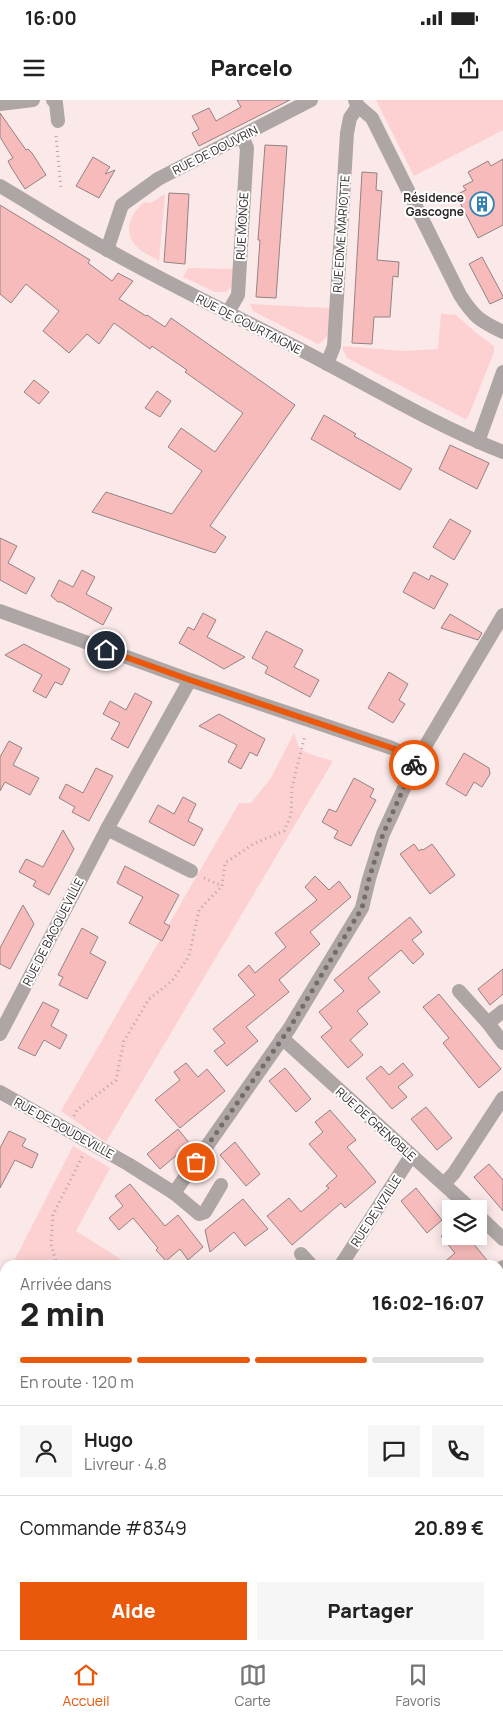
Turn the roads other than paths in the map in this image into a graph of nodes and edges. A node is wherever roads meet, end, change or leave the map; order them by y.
1 (33, 100) edge
2 (53, 100) edge
3 (311, 100) edge
4 (357, 103) edge
5 (0, 104) edge
6 (58, 121) road end
7 (242, 136) junction
8 (0, 186) edge
9 (107, 250) junction
10 (228, 314) junction
11 (503, 332) edge
12 (327, 364) junction
13 (503, 372) edge
14 (478, 442) junction
15 (503, 452) edge
16 (0, 611) edge
17 (503, 615) edge
18 (190, 680) junction
19 (417, 760) junction
20 (107, 829) junction
21 (191, 871) road end
22 (459, 991) dead end
23 (503, 1011) edge
24 (488, 1023) junction
25 (0, 1034) edge
26 (282, 1038) junction
27 (503, 1043) edge
28 (2, 1097) edge
29 (503, 1098) edge
30 (412, 1156) junction
31 (444, 1184) junction
32 (222, 1185) dead end
33 (174, 1193) junction
34 (461, 1200) edge
35 (487, 1224) edge
36 (503, 1239) edge
37 (301, 1254) dead end
38 (306, 1260) edge
39 (344, 1260) edge

1 - 5 street
2 - 6 street
3 - 7 street, RUE DE DOUVRIN
4 - 11 street
4 - 12 street, RUE EDME MARIOTTE
7 - 9 street, RUE DE DOUVRIN
7 - 10 street, RUE MONGE
8 - 9 street, RUE DE COURTAIGNE
9 - 10 street, RUE DE COURTAIGNE
10 - 12 street, RUE DE COURTAIGNE
12 - 14 street, RUE DE COURTAIGNE
13 - 14 street
14 - 15 street, RUE DE COURTAIGNE
16 - 18 street
17 - 19 street
18 - 19 street
18 - 20 street, RUE DE BACQUEVILLE
19 - 26 street
20 - 21 street
20 - 25 street, RUE DE BACQUEVILLE
22 - 24 street
23 - 24 street
24 - 27 street
26 - 30 street, RUE DE GRENOBLE
26 - 33 street
28 - 33 street, RUE DE DOUDEVILLE
29 - 31 street
30 - 31 street, RUE DE GRENOBLE
30 - 39 street, RUE DE VIZILLE
31 - 34 street, RUE DE GRENOBLE
32 - 33 street, RUE DE DOUDEVILLE
35 - 36 street
37 - 38 street

